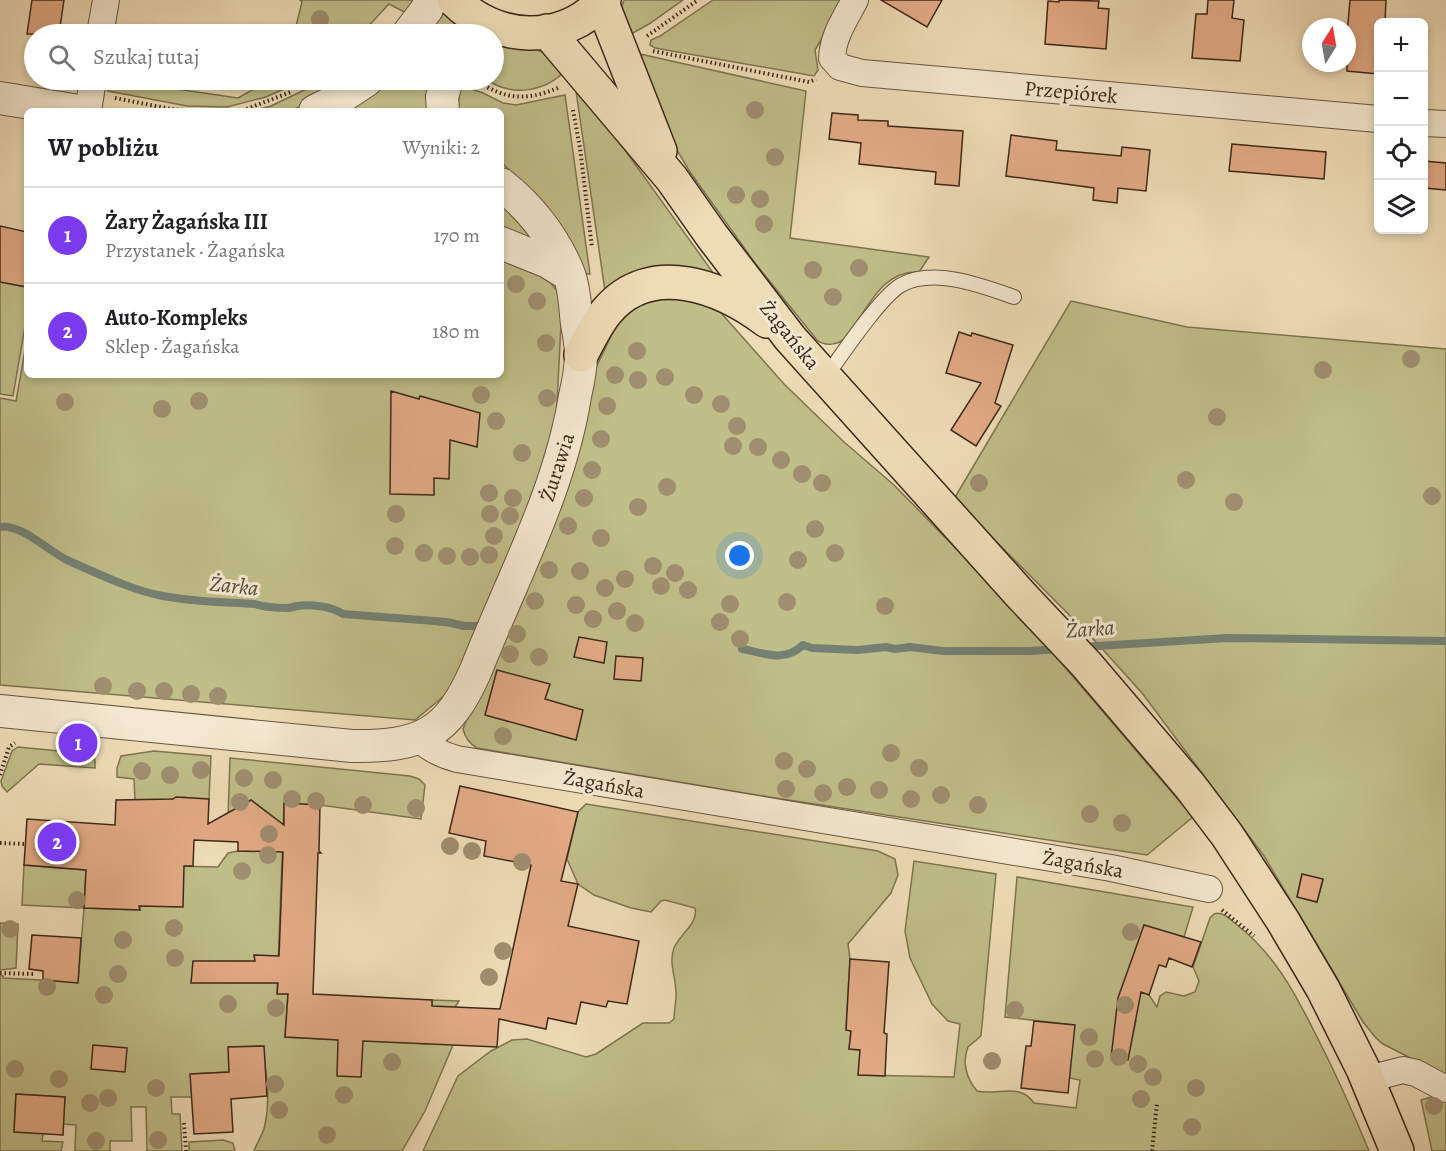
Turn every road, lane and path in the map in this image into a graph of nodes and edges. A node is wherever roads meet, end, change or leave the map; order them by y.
1 (106, 0) edge
2 (430, 0) edge
3 (454, 0) edge
4 (698, 0) edge
5 (855, 0) edge
6 (603, 1) edge
7 (102, 24) edge
8 (416, 24) edge
9 (486, 24) edge
10 (547, 31) junction
11 (504, 32) edge
12 (627, 49) junction
13 (840, 68) junction
14 (578, 79) junction
15 (352, 90) edge
16 (444, 90) edge
17 (494, 90) edge
18 (0, 98) edge
19 (88, 99) edge
20 (306, 100) edge
21 (155, 108) edge
22 (250, 108) edge
23 (442, 108) edge
24 (1374, 119) edge
25 (1428, 123) edge
26 (1446, 124) edge
27 (671, 178) junction
28 (504, 187) edge
29 (504, 244) edge
30 (592, 255) dead end
31 (569, 275) junction
32 (1014, 297) dead end
33 (790, 338) junction
34 (581, 355) junction
35 (825, 378) junction
36 (0, 711) edge
37 (419, 739) junction
38 (5, 756) dead end
39 (0, 775) edge
40 (0, 843) edge
41 (24, 844) dead end
42 (1209, 889) dead end
43 (0, 973) edge
44 (33, 974) dead end
45 (1368, 1080) junction
46 (1446, 1089) edge
47 (1157, 1103) dead end
48 (184, 1123) dead end
49 (186, 1151) edge
50 (1152, 1151) edge
51 (1397, 1151) edge

1 - 7 street
2 - 8 street
3 - 9 main road
4 - 12 path
5 - 13 street
6 - 10 main road
6 - 12 main road, Żagańska
10 - 11 main road
10 - 14 main road, Żagańska
12 - 13 path
12 - 27 main road, Żagańska
13 - 24 street, Przepiórek
14 - 17 path
14 - 27 main road, Żagańska
14 - 30 path
15 - 20 street
16 - 23 street
18 - 19 street
19 - 21 path
20 - 22 path
25 - 26 street
27 - 33 main road, Żagańska
28 - 31 street, Żurawia
29 - 31 street
31 - 34 street, Żurawia
32 - 35 lane
33 - 34 main road
33 - 35 main road, Żagańska
34 - 37 street, Żurawia
35 - 45 main road, Żagańska
36 - 37 street
37 - 42 street, Żagańska
38 - 39 path
40 - 41 path
43 - 44 path
45 - 46 street
45 - 51 main road, Żagańska
47 - 50 path
48 - 49 path

